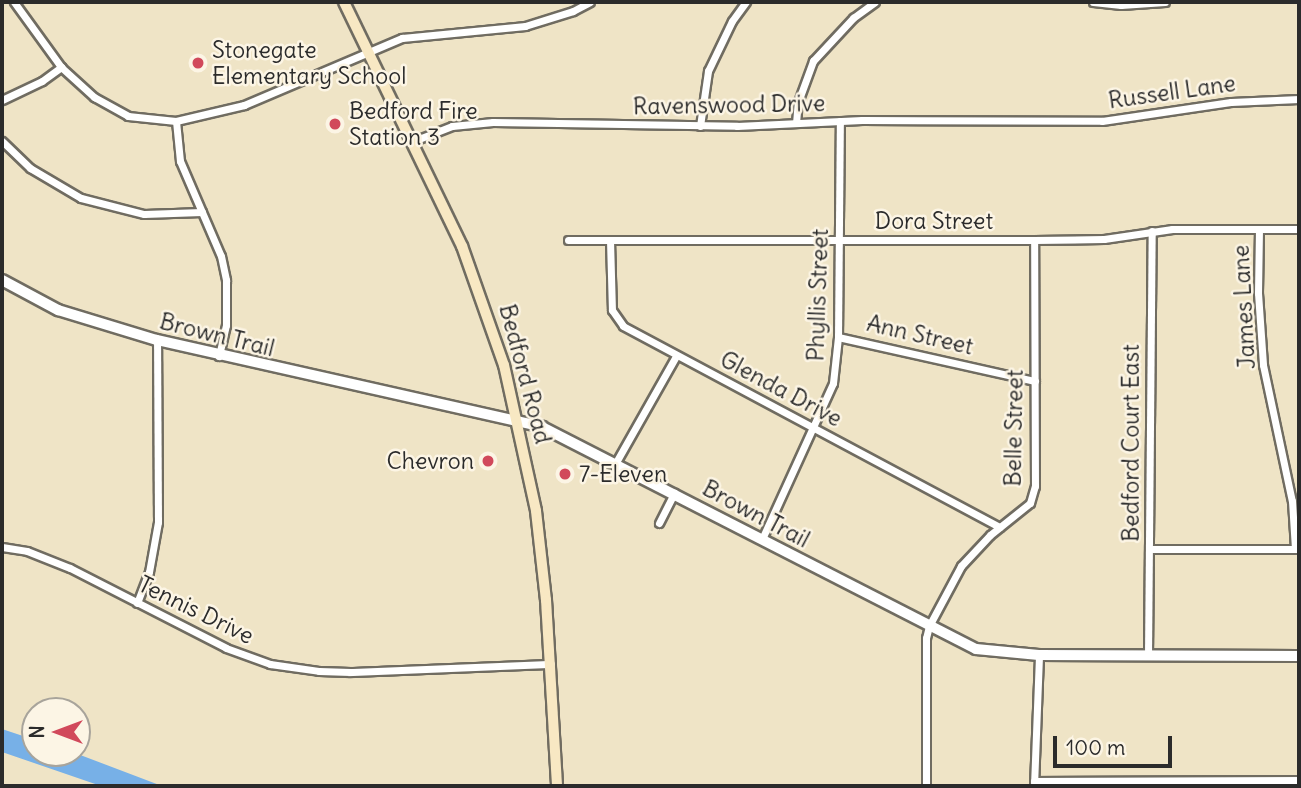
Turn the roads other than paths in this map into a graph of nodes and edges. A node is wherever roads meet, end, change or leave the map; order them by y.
1 (15, 2) edge
2 (344, 2) edge
3 (590, 2) edge
4 (746, 2) edge
5 (875, 2) edge
6 (1093, 2) edge
7 (1165, 2) edge
8 (369, 52) junction
9 (61, 67) junction
10 (1299, 99) edge
11 (2, 100) edge
12 (176, 121) junction
13 (840, 121) junction
14 (1050, 122) joint
15 (796, 123) junction
16 (700, 126) junction
17 (2, 141) edge
18 (411, 142) junction
19 (202, 212) junction
20 (1259, 229) junction
21 (1299, 229) edge
22 (1152, 231) junction
23 (568, 240) dead end
24 (610, 240) junction
25 (839, 240) junction
26 (1034, 240) junction
27 (2, 281) edge
28 (838, 337) junction
29 (157, 340) junction
30 (219, 356) junction
31 (676, 356) junction
32 (1035, 381) junction
33 (518, 420) junction
34 (814, 428) junction
35 (615, 464) junction
36 (674, 493) junction
37 (659, 523) dead end
38 (1000, 527) junction
39 (762, 538) junction
40 (2, 547) edge
41 (1149, 549) junction
42 (1297, 549) edge
43 (137, 603) junction
44 (929, 626) junction
45 (1039, 654) junction
46 (1149, 656) junction
47 (1299, 656) edge
48 (551, 664) junction
49 (1299, 780) edge
50 (1034, 783) edge
51 (556, 786) edge
52 (926, 786) edge

1 - 9 street
2 - 8 main road, Bedford Road
3 - 8 street
4 - 16 street
5 - 15 street
6 - 7 street
8 - 12 street
8 - 18 main road, Bedford Road
9 - 11 street
9 - 12 street
10 - 14 street, Russell Lane
12 - 19 street
13 - 14 street, Ravenswood Drive
13 - 15 street, Ravenswood Drive
13 - 25 street, Phyllis Street
15 - 16 street, Ravenswood Drive
16 - 18 street, Ravenswood Drive
17 - 19 street
18 - 33 main road, Bedford Road
19 - 30 street
20 - 21 street, Dora Street
20 - 22 street, Dora Street
20 - 42 street, James Lane
22 - 26 street, Dora Street
22 - 41 street, Bedford Court East
23 - 24 street, Dora Street
24 - 25 street, Dora Street
24 - 31 street, Glenda Drive
25 - 26 street, Dora Street
25 - 28 street, Phyllis Street
26 - 32 street, Belle Street
27 - 29 street, Brown Trail
28 - 32 street, Ann Street
28 - 34 street, Phyllis Street
29 - 30 street, Brown Trail
29 - 43 street
30 - 33 street, Brown Trail
31 - 34 street, Glenda Drive
31 - 35 street
32 - 38 street, Belle Street
33 - 35 street, Brown Trail
33 - 48 main road, Bedford Road
34 - 38 street, Glenda Drive
34 - 39 street, Phyllis Street
35 - 36 street, Brown Trail
36 - 37 street
36 - 39 street, Brown Trail
38 - 44 street, Belle Street
39 - 44 street, Brown Trail
40 - 43 street, Tennis Drive
41 - 42 street
41 - 46 street, Bedford Court East
43 - 48 street, Tennis Drive
44 - 45 street, Brown Trail
44 - 52 street, Belle Street
45 - 46 street, Brown Trail
45 - 50 street
46 - 47 street, Brown Trail
48 - 51 main road, Bedford Road
49 - 50 street

